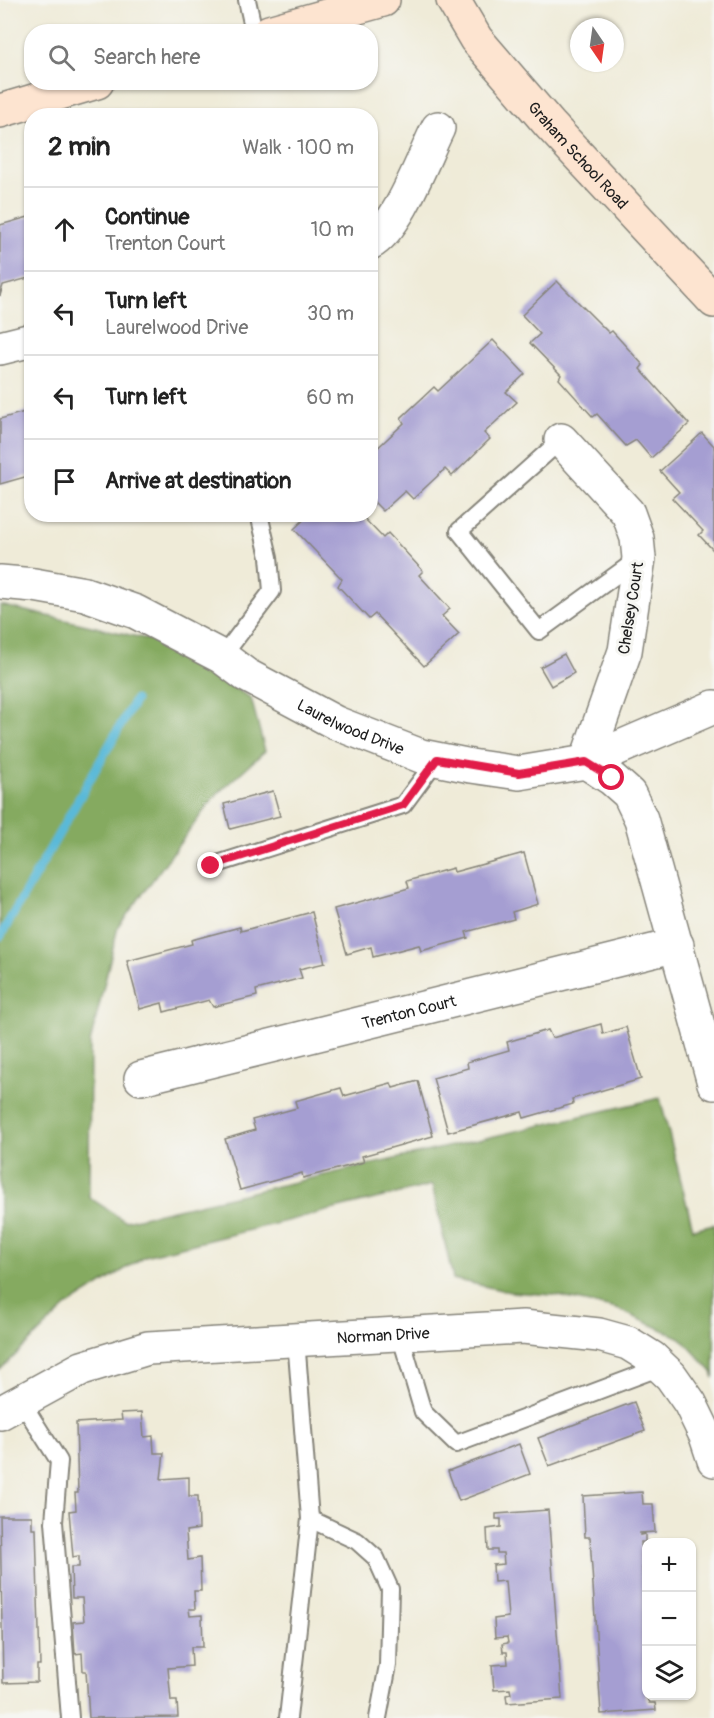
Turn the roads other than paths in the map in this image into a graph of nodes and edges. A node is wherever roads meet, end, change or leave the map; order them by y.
1 (247, 0) edge
2 (383, 0) edge
3 (453, 0) edge
4 (252, 24) edge
5 (297, 24) edge
6 (70, 90) edge
7 (0, 111) edge
8 (438, 128) dead end
9 (378, 239) edge
10 (714, 301) edge
11 (24, 342) edge
12 (0, 348) edge
13 (561, 440) joint
14 (261, 522) edge
15 (639, 558) junction
16 (0, 582) edge
17 (222, 657) junction
18 (714, 707) edge
19 (437, 759) junction
20 (586, 762) junction
21 (211, 866) dead end
22 (677, 945) junction
23 (141, 1078) dead end
24 (714, 1083) edge
25 (400, 1334) junction
26 (296, 1340) junction
27 (662, 1367) junction
28 (11, 1407) edge
29 (714, 1460) edge
30 (310, 1520) junction
31 (70, 1718) edge
32 (288, 1718) edge
33 (378, 1718) edge

1 - 4 lane
2 - 5 street
3 - 10 street, Graham School Road
6 - 7 street
8 - 9 street
11 - 12 street
13 - 15 street, Chelsey Court
13 - 15 lane
14 - 17 lane
15 - 20 street, Chelsey Court
16 - 17 street, Laurelwood Drive
17 - 19 street, Laurelwood Drive
18 - 20 street, Laurelwood Drive
19 - 20 street, Laurelwood Drive
19 - 21 lane
20 - 22 street
22 - 23 street, Trenton Court
22 - 24 street
25 - 26 street, Norman Drive
25 - 27 street, Norman Drive
25 - 27 lane
26 - 28 street, Norman Drive
26 - 30 lane
27 - 29 street, Norman Drive
28 - 31 lane
30 - 32 lane
30 - 33 lane

